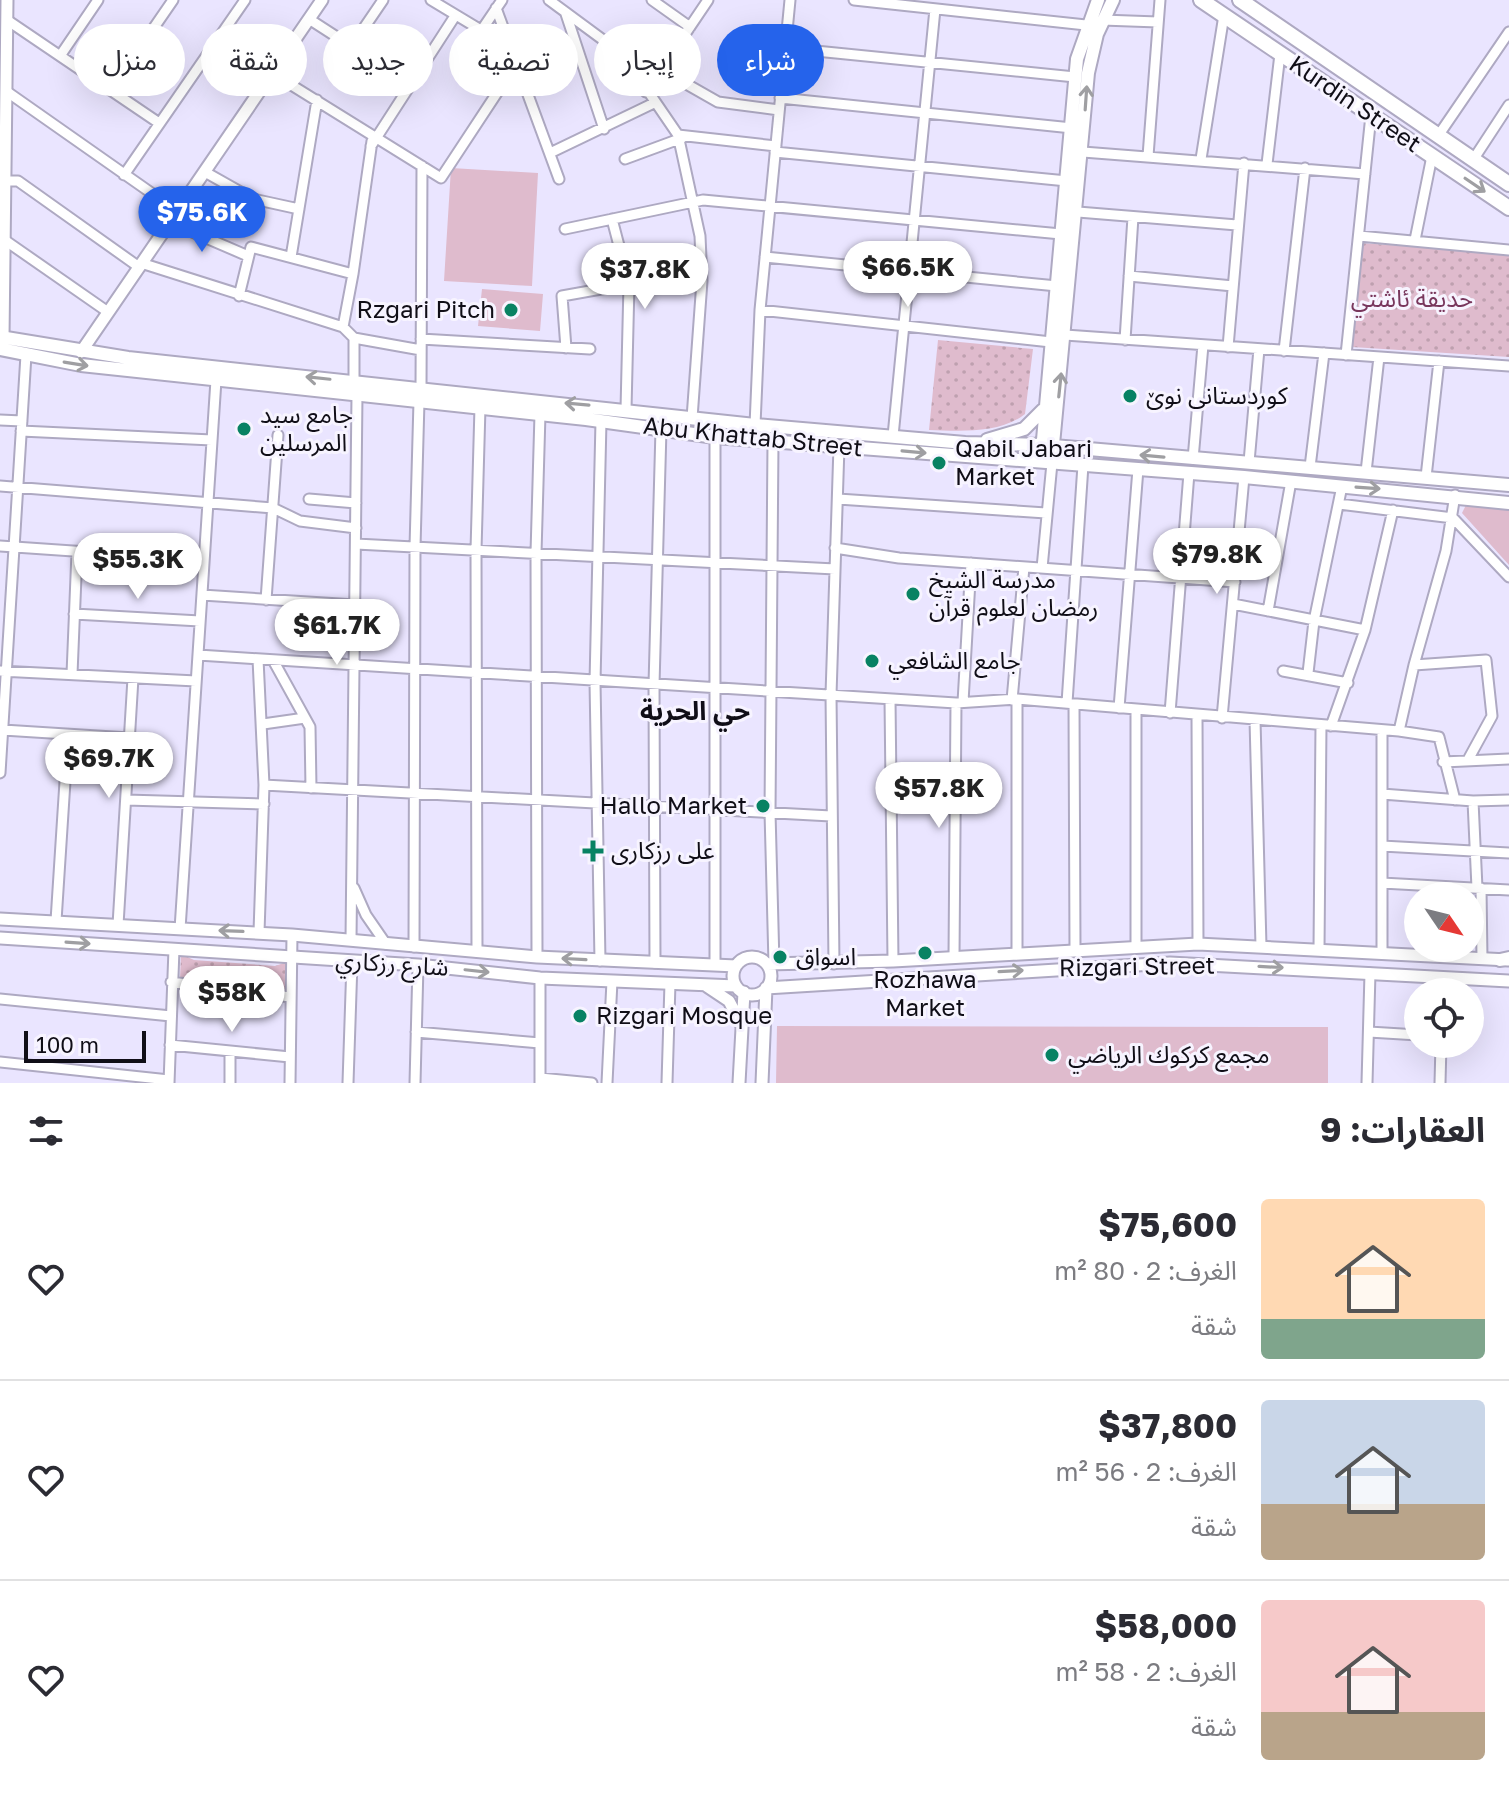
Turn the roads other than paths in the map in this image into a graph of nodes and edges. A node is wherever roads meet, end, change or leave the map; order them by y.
1 (98, 0) edge
2 (173, 0) edge
3 (245, 0) edge
4 (322, 0) edge
5 (383, 0) edge
6 (431, 0) edge
7 (549, 0) edge
8 (652, 0) edge
9 (708, 0) edge
10 (790, 0) edge
11 (854, 0) edge
12 (1098, 0) edge
13 (1113, 0) edge
14 (1160, 0) edge
15 (1201, 0) edge
16 (1240, 0) edge
17 (888, 2) edge
18 (499, 4) edge
19 (935, 9) junction
20 (5, 10) edge
21 (566, 13) junction
22 (1224, 15) junction
23 (455, 16) junction
24 (309, 19) junction
25 (1102, 20) junction
26 (1158, 22) junction
27 (156, 24) edge
28 (228, 24) edge
29 (306, 24) edge
30 (367, 24) edge
31 (469, 24) edge
32 (486, 24) edge
33 (504, 24) edge
34 (569, 24) edge
35 (686, 24) edge
36 (692, 24) edge
37 (788, 24) edge
38 (1086, 25) junction
39 (323, 28) edge
40 (1509, 32) edge
41 (592, 33) joint
42 (578, 40) edge
43 (433, 50) edge
44 (578, 51) edge
45 (824, 52) edge
46 (1280, 54) junction
47 (60, 56) junction
48 (929, 62) junction
49 (201, 63) edge
50 (74, 65) edge
51 (3, 70) edge
52 (1075, 77) junction
53 (6, 91) junction
54 (701, 94) edge
55 (307, 95) edge
56 (120, 96) edge
57 (256, 96) edge
58 (403, 96) edge
59 (495, 96) edge
60 (528, 96) edge
61 (649, 96) edge
62 (780, 98) joint
63 (317, 100) junction
64 (654, 103) junction
65 (1509, 105) edge
66 (1397, 108) junction
67 (779, 110) junction
68 (925, 113) junction
69 (1371, 115) junction
70 (1506, 115) edge
71 (3, 120) edge
72 (159, 123) junction
73 (1386, 125) junction
74 (1072, 128) junction
75 (604, 129) junction
76 (1438, 136) junction
77 (681, 137) junction
78 (374, 139) junction
79 (776, 149) junction
80 (1083, 152) junction
81 (550, 153) junction
82 (1148, 156) junction
83 (1432, 156) junction
84 (625, 159) dead end
85 (1201, 159) junction
86 (1473, 160) junction
87 (1244, 163) junction
88 (1267, 164) junction
89 (422, 166) junction
90 (919, 167) junction
91 (1305, 168) junction
92 (205, 172) junction
93 (1365, 174) junction
94 (124, 175) junction
95 (559, 179) dead end
96 (3, 181) edge
97 (1067, 181) junction
98 (1509, 184) edge
99 (693, 202) junction
100 (769, 205) junction
101 (1509, 208) edge
102 (299, 209) junction
103 (177, 211) junction
104 (1078, 212) junction
105 (1133, 217) junction
106 (612, 219) junction
107 (914, 219) junction
108 (169, 222) junction
109 (1237, 225) junction
110 (565, 229) dead end
111 (1061, 234) junction
112 (1359, 236) junction
113 (1415, 240) junction
114 (7, 247) edge
115 (1509, 250) edge
116 (248, 256) junction
117 (291, 257) junction
118 (765, 257) junction
119 (140, 265) junction
120 (909, 271) junction
121 (353, 274) junction
122 (1129, 276) junction
123 (629, 284) junction
124 (1057, 286) junction
125 (1233, 286) junction
126 (239, 296) junction
127 (760, 310) junction
128 (108, 312) junction
129 (904, 325) junction
130 (343, 327) junction
131 (1065, 335) junction
132 (354, 338) junction
133 (421, 339) junction
134 (1125, 340) junction
135 (1, 341) edge
136 (1051, 342) junction
137 (1203, 345) junction
138 (1228, 347) junction
139 (566, 348) junction
140 (590, 349) dead end
141 (1259, 349) junction
142 (421, 350) junction
143 (1284, 351) junction
144 (81, 352) junction
145 (1324, 353) junction
146 (26, 355) junction
147 (1346, 355) junction
148 (1379, 357) junction
149 (1439, 361) junction
150 (1509, 366) edge
151 (216, 380) junction
152 (354, 381) junction
153 (357, 395) junction
154 (420, 395) junction
155 (446, 398) junction
156 (480, 407) junction
157 (1045, 407) junction
158 (626, 409) junction
159 (540, 414) junction
160 (692, 418) junction
161 (0, 420) edge
162 (601, 421) junction
163 (755, 425) junction
164 (22, 426) junction
165 (661, 429) junction
166 (789, 429) junction
167 (278, 435) dead end
168 (893, 436) junction
169 (715, 437) junction
170 (212, 440) junction
171 (773, 442) junction
172 (788, 443) junction
173 (965, 443) junction
174 (839, 446) junction
175 (1048, 446) junction
176 (1193, 459) junction
177 (1046, 462) junction
178 (1249, 462) junction
179 (1083, 465) junction
180 (1310, 467) junction
181 (1138, 469) junction
182 (1366, 472) junction
183 (1189, 473) junction
184 (1244, 477) junction
185 (1426, 477) junction
186 (1291, 481) junction
187 (1505, 485) edge
188 (0, 486) edge
189 (1342, 486) junction
190 (18, 487) junction
191 (1455, 495) junction
192 (309, 499) dead end
193 (838, 499) junction
194 (208, 501) junction
195 (1504, 501) edge
196 (356, 503) junction
197 (1339, 504) junction
198 (273, 508) junction
199 (1393, 510) junction
200 (1046, 513) junction
201 (1453, 518) junction
202 (356, 528) junction
203 (356, 544) junction
204 (0, 546) edge
205 (13, 547) junction
206 (415, 547) junction
207 (835, 548) junction
208 (476, 550) junction
209 (77, 552) junction
210 (536, 553) junction
211 (597, 556) junction
212 (204, 560) junction
213 (658, 560) junction
214 (714, 563) junction
215 (971, 563) junction
216 (773, 566) junction
217 (1024, 567) junction
218 (1042, 568) junction
219 (835, 569) junction
220 (1075, 571) junction
221 (1129, 575) junction
222 (1509, 577) edge
223 (1181, 578) junction
224 (1235, 582) junction
225 (202, 595) junction
226 (266, 600) junction
227 (5, 604) edge
228 (1233, 604) junction
229 (355, 605) junction
230 (1268, 611) junction
231 (74, 614) junction
232 (200, 621) junction
233 (1314, 621) junction
234 (1365, 630) junction
235 (198, 655) junction
236 (258, 659) junction
237 (273, 660) junction
238 (354, 665) junction
239 (1414, 665) junction
240 (414, 669) junction
241 (3, 671) edge
242 (1283, 671) dead end
243 (476, 673) junction
244 (1308, 673) junction
245 (72, 674) junction
246 (133, 678) junction
247 (537, 678) junction
248 (196, 681) junction
249 (595, 682) junction
250 (1348, 683) junction
251 (654, 685) junction
252 (714, 688) junction
253 (771, 691) junction
254 (831, 695) junction
255 (890, 699) junction
256 (1015, 700) junction
257 (960, 702) junction
258 (1071, 703) junction
259 (1119, 708) junction
260 (1136, 710) junction
261 (1170, 713) junction
262 (1197, 716) junction
263 (305, 718) junction
264 (1222, 718) junction
265 (1255, 720) junction
266 (263, 724) junction
267 (1326, 726) junction
268 (3, 730) junction
269 (1382, 731) junction
270 (1399, 731) junction
271 (68, 735) junction
272 (129, 738) junction
273 (1469, 758) junction
274 (1509, 759) edge
275 (1443, 762) junction
276 (0, 773) edge
277 (264, 785) junction
278 (311, 788) junction
279 (353, 790) junction
280 (414, 793) junction
281 (1382, 794) junction
282 (475, 796) junction
283 (126, 800) junction
284 (535, 800) junction
285 (1455, 800) junction
286 (1509, 800) edge
287 (1473, 801) junction
288 (188, 802) junction
289 (595, 803) junction
290 (264, 804) junction
291 (656, 806) junction
292 (713, 809) junction
293 (770, 812) junction
294 (831, 816) junction
295 (1382, 846) junction
296 (1478, 852) junction
297 (1509, 853) edge
298 (351, 882) junction
299 (1479, 882) edge
300 (1382, 883) junction
301 (1404, 884) edge
302 (1484, 888) edge
303 (1509, 890) edge
304 (0, 919) edge
305 (56, 921) junction
306 (118, 925) junction
307 (180, 929) junction
308 (259, 932) junction
309 (292, 935) junction
310 (0, 938) edge
311 (351, 940) junction
312 (386, 944) junction
313 (1171, 944) junction
314 (1198, 944) junction
315 (1136, 946) junction
316 (1261, 946) junction
317 (414, 947) junction
318 (174, 949) junction
319 (1319, 949) junction
320 (1075, 950) junction
321 (477, 952) junction
322 (1382, 952) junction
323 (1017, 953) junction
324 (1404, 954) edge
325 (291, 956) junction
326 (537, 957) junction
327 (954, 957) junction
328 (1484, 959) edge
329 (1506, 959) edge
330 (600, 961) junction
331 (893, 961) junction
332 (352, 962) junction
333 (655, 963) junction
334 (1170, 963) junction
335 (770, 964) junction
336 (834, 964) junction
337 (418, 965) junction
338 (715, 965) junction
339 (736, 966) junction
340 (1370, 973) junction
341 (1442, 977) joint
342 (540, 978) junction
343 (612, 981) junction
344 (1509, 981) edge
345 (171, 982) junction
346 (670, 983) junction
347 (701, 983) junction
348 (801, 983) junction
349 (766, 988) junction
350 (740, 989) junction
351 (290, 997) junction
352 (0, 999) edge
353 (171, 1016) junction
354 (742, 1028) junction
355 (763, 1029) junction
356 (416, 1032) junction
357 (1369, 1032) junction
358 (1404, 1034) edge
359 (540, 1043) junction
360 (170, 1045) junction
361 (230, 1051) junction
362 (290, 1057) junction
363 (1441, 1058) edge
364 (0, 1062) edge
365 (169, 1081) edge
366 (540, 1081) edge
367 (230, 1083) edge
368 (290, 1083) edge
369 (348, 1083) edge
370 (415, 1083) edge
371 (592, 1083) edge
372 (607, 1083) edge
373 (667, 1083) edge
374 (739, 1083) edge
375 (762, 1083) edge
376 (1367, 1083) edge
377 (1440, 1083) edge

1 - 47 street
2 - 27 street
3 - 28 street
4 - 24 street
5 - 30 street
6 - 23 street
7 - 21 street
8 - 35 street
9 - 36 street
10 - 37 street
11 - 17 street
12 - 38 main road
13 - 25 main road
14 - 26 street
15 - 22 main road, Kurdin Street
16 - 66 main road, Kurdin Street
17 - 19 street
18 - 32 street
18 - 33 street
19 - 38 street
19 - 48 street
20 - 47 street
20 - 51 street
21 - 34 street
21 - 41 street
22 - 46 main road, Kurdin Street
22 - 85 street
23 - 31 street
23 - 43 street
24 - 29 street
24 - 39 street
25 - 26 street
80 -> 25 main road
26 - 82 street
38 - 52 main road
40 - 76 street
41 - 42 street
44 - 75 street
45 - 48 street
46 - 69 main road, Kurdin Street
46 - 88 street
47 - 50 street
48 - 52 street
48 - 68 street
49 - 72 street
51 - 53 street
52 - 74 main road
53 - 71 street
53 - 94 street
54 - 67 street
55 - 63 street
56 - 72 street
57 - 92 street
58 - 78 street
59 - 89 street
60 - 81 street
61 - 64 street
62 - 67 street
62 - 68 street
63 - 78 street
63 - 102 street
64 - 75 street
64 - 77 street
65 - 70 street
66 - 73 main road
66 - 76 main road, Kurdin Street
67 - 79 street
68 - 74 street
68 - 90 street
69 - 73 main road, Kurdin Street
69 - 93 street
70 - 86 street
71 - 96 street
72 - 94 street
73 - 83 main road, Kurdin Street
74 - 97 main road
75 - 81 street
76 - 86 main road, Kurdin Street
77 - 79 street
77 - 84 street
77 - 99 street
78 - 89 street
78 - 121 street
79 - 90 street
79 - 100 street
80 - 82 street
80 - 104 main road
81 - 95 street
82 - 85 street
83 -> 101 main road, Kurdin Street
83 - 113 street
85 - 87 street
86 - 98 main road, Kurdin Street
87 - 88 street
87 - 109 street
88 - 91 street
89 - 133 street
90 - 97 street
90 - 107 street
91 - 93 street
91 - 143 street
92 - 102 street
92 - 103 street
93 - 112 street
94 - 103 street
96 - 114 street
96 - 119 street
97 - 111 main road
99 - 100 street
99 - 106 street
99 - 160 street
100 - 107 street
100 - 118 street
102 - 117 street
103 - 108 street
104 - 105 street
104 - 131 main road
105 - 109 street
105 - 122 street
106 - 110 street
106 - 123 street
107 - 111 street
107 - 120 street
108 - 116 street
108 - 119 street
109 - 125 street
111 - 124 main road
112 - 113 street
112 - 147 street
113 - 115 street
114 - 128 street
114 - 135 street
116 - 117 street
116 - 126 street
117 - 121 street
118 - 120 street
118 - 127 street
119 - 126 street
119 - 128 street
120 - 124 street
120 - 129 street
121 - 130 street
122 - 125 street
122 - 134 street
123 - 139 street
123 - 158 street
124 - 136 main road
125 - 138 street
126 - 130 street
127 - 129 street
127 - 163 street
128 - 144 street
129 - 136 street
129 - 168 street
130 - 132 street
131 - 134 street
175 -> 131 main road
132 - 142 street
132 - 152 street
133 - 139 street
133 - 142 street
134 - 137 street
135 - 144 main road, Abu Khattab Street
135 - 146 main road, Abu Khattab Street
136 - 157 main road
137 - 138 street
137 - 176 street
138 - 141 street
139 - 140 street
141 - 143 street
141 - 178 street
142 - 154 street
143 - 145 street
152 -> 144 main road, Abu Khattab Street
145 - 147 street
145 - 180 street
146 -> 151 main road, Abu Khattab Street
146 - 164 street
147 - 148 street
148 - 149 street
148 - 182 street
149 - 150 street
149 - 185 street
151 - 153 main road, Abu Khattab Street
151 - 170 street
152 - 154 main road, Abu Khattab Street
153 - 154 main road, Abu Khattab Street
153 - 196 street
154 - 155 main road, Abu Khattab Street
154 - 206 street
155 - 156 main road, Abu Khattab Street
158 -> 155 main road, Abu Khattab Street
156 - 159 main road, Abu Khattab Street
156 - 208 street
157 - 173 main road
157 - 175 main road
158 - 160 main road, Abu Khattab Street
159 - 162 main road, Abu Khattab Street
159 - 210 street
160 - 163 main road, Abu Khattab Street
161 - 164 street
162 - 165 main road, Abu Khattab Street
162 - 211 street
163 - 166 main road, Abu Khattab Street
164 - 170 street
164 - 190 street
165 - 169 main road, Abu Khattab Street
165 - 213 street
166 - 168 main road, Abu Khattab Street
166 - 172 main road
167 - 198 street
168 - 173 main road, Abu Khattab Street
169 - 171 main road, Abu Khattab Street
169 - 214 street
170 - 194 street
171 - 172 main road, Abu Khattab Street
171 - 216 street
172 - 174 main road, Abu Khattab Street
173 - 175 main road, Abu Khattab Street
174 -> 177 main road, Abu Khattab Street
174 - 193 street
176 -> 175 main road, Abu Khattab Street
175 - 177 main road
176 - 178 main road, Abu Khattab Street
177 - 179 main road, Abu Khattab Street
177 - 200 street
178 - 180 main road, Abu Khattab Street
179 - 181 main road, Abu Khattab Street
179 - 220 street
180 - 182 main road, Abu Khattab Street
181 - 183 main road, Abu Khattab Street
181 - 221 street
182 - 185 main road, Abu Khattab Street
183 - 184 main road, Abu Khattab Street
183 - 223 street
184 - 186 main road, Abu Khattab Street
184 - 224 street
185 - 187 main road, Abu Khattab Street
186 - 189 main road, Abu Khattab Street
186 - 230 street
187 - 195 main road
188 - 190 street
189 -> 191 main road, Abu Khattab Street
189 - 197 street
190 - 194 street
190 - 205 street
191 - 195 main road, Abu Khattab Street
191 - 201 street
192 - 196 street
193 - 200 street
193 - 207 street
194 - 198 street
194 - 212 street
196 - 202 street
197 - 199 street
197 - 233 street
198 - 202 street
198 - 226 street
199 - 201 street
199 - 234 street
200 - 218 street
201 - 222 street
201 - 239 street
202 - 203 street
203 - 206 street
203 - 229 street
204 - 205 street
205 - 209 street
205 - 227 street
206 - 208 street
206 - 240 street
207 - 215 street
207 - 219 street
208 - 210 street
208 - 243 street
209 - 212 street
209 - 231 street
210 - 211 street
210 - 247 street
211 - 213 street
211 - 249 street
212 - 225 street
213 - 214 street
213 - 251 street
214 - 216 street
214 - 252 street
215 - 217 street
215 - 257 street
216 - 219 street
216 - 253 street
217 - 218 street
217 - 256 street
218 - 220 street
219 - 254 street
220 - 221 street
220 - 258 street
221 - 223 street
221 - 259 street
223 - 224 street
223 - 261 street
224 - 228 street
225 - 226 street
225 - 232 street
226 - 229 street
227 - 241 street
228 - 230 street
228 - 264 street
229 - 238 street
230 - 233 street
231 - 232 street
231 - 245 street
232 - 235 street
233 - 234 street
233 - 244 street
234 - 250 street
235 - 236 street
235 - 248 street
236 - 237 street
236 - 266 street
237 - 238 street
237 - 263 street
238 - 240 street
238 - 279 street
239 - 270 street
239 - 273 street
240 - 243 street
240 - 280 street
241 - 245 street
241 - 268 street
242 - 244 street
243 - 247 street
243 - 282 street
244 - 250 street
245 - 246 street
246 - 248 street
246 - 272 street
247 - 249 street
247 - 284 street
248 - 288 street
249 - 251 street
249 - 289 street
250 - 267 street
251 - 252 street
251 - 291 street
252 - 253 street
252 - 292 street
253 - 254 street
253 - 293 street
254 - 255 street
254 - 294 street
255 - 257 street
255 - 331 street
256 - 257 street
256 - 258 street
256 - 323 street
257 - 327 street
258 - 259 street
258 - 320 street
259 - 260 street
260 - 261 street
260 - 315 street
261 - 262 street
262 - 264 street
262 - 314 street
263 - 266 street
263 - 278 street
264 - 265 street
265 - 267 street
265 - 316 street
266 - 277 street
267 - 269 street
267 - 319 street
268 - 271 street
268 - 276 street
269 - 270 street
269 - 281 street
270 - 275 street
271 - 272 street
271 - 305 street
272 - 283 street
273 - 274 street
273 - 275 street
275 - 285 street
277 - 278 street
277 - 290 street
278 - 279 street
279 - 280 street
279 - 298 street
280 - 282 street
280 - 317 street
281 - 285 street
281 - 295 street
282 - 284 street
282 - 321 street
283 - 288 street
283 - 306 street
284 - 289 street
284 - 326 street
285 - 287 street
286 - 287 street
287 - 296 street
288 - 290 street
288 - 307 street
289 - 291 street
289 - 330 street
290 - 308 street
291 - 292 street
291 - 333 street
292 - 293 street
292 - 338 street
293 - 294 street
293 - 335 street
294 - 336 street
295 - 296 street
295 - 300 street
296 - 297 street
296 - 299 street
298 - 311 street
298 - 312 street
300 - 301 street
300 - 322 street
302 - 303 street
304 - 305 street, شارع رزكاري
305 - 306 street, شارع رزكاري
306 - 307 street, شارع رزكاري
308 -> 307 street, شارع رزكاري
308 - 309 street, شارع رزكاري
309 - 311 street, شارع رزكاري
309 - 325 street
310 -> 318 street, شارع رزكاري
311 - 312 street, شارع رزكاري
312 - 317 street, شارع رزكاري
313 - 314 street, Rizgari Street
313 - 315 street, Rizgari Street
313 - 334 street
314 - 316 street, Rizgari Street
315 - 320 street, Rizgari Street
316 - 319 street, Rizgari Street
317 - 321 street, شارع رزكاري
318 - 325 street, شارع رزكاري
318 - 345 street
319 - 322 street, Rizgari Street
320 - 323 street, Rizgari Street
321 - 326 street, شارع رزكاري
322 - 324 street, Rizgari Street
323 - 327 street, Rizgari Street
325 - 332 street, شارع رزكاري
325 - 351 street
330 -> 326 street, شارع رزكاري
327 - 331 street, Rizgari Street
328 - 329 street, Rizgari Street
330 - 333 street, شارع رزكاري
331 - 336 street, Rizgari Street
332 - 337 street, شارع رزكاري
332 - 369 street
333 - 338 street, شارع رزكاري
334 -> 340 street, Rizgari Street
348 -> 334 street, Rizgari Street
335 - 336 street, Rizgari Street
335 - 339 street
335 - 349 street
337 -> 342 street, شارع رزكاري
337 - 356 street
338 - 339 street, شارع رزكاري
339 - 350 street
340 - 341 street, Rizgari Street
340 - 357 street
341 - 344 street, Rizgari Street
342 - 343 street, شارع رزكاري
342 - 359 street
343 - 346 street, شارع رزكاري
343 - 372 street
345 - 351 street
345 - 353 street
346 - 347 street, شارع رزكاري
346 - 373 street
347 - 350 street, شارع رزكاري
347 - 354 street
348 - 349 street, Rizgari Street
348 - 355 street
349 - 350 street
349 - 355 street
350 - 354 street
351 - 362 street
352 - 353 street
353 - 360 street
354 - 374 street
355 - 375 street
356 - 359 street
356 - 370 street
357 - 358 street
357 - 376 street
359 - 366 street
360 - 361 street
360 - 365 street
361 - 362 street
361 - 367 street
362 - 368 street
363 - 377 street
364 - 365 street
366 - 371 street

